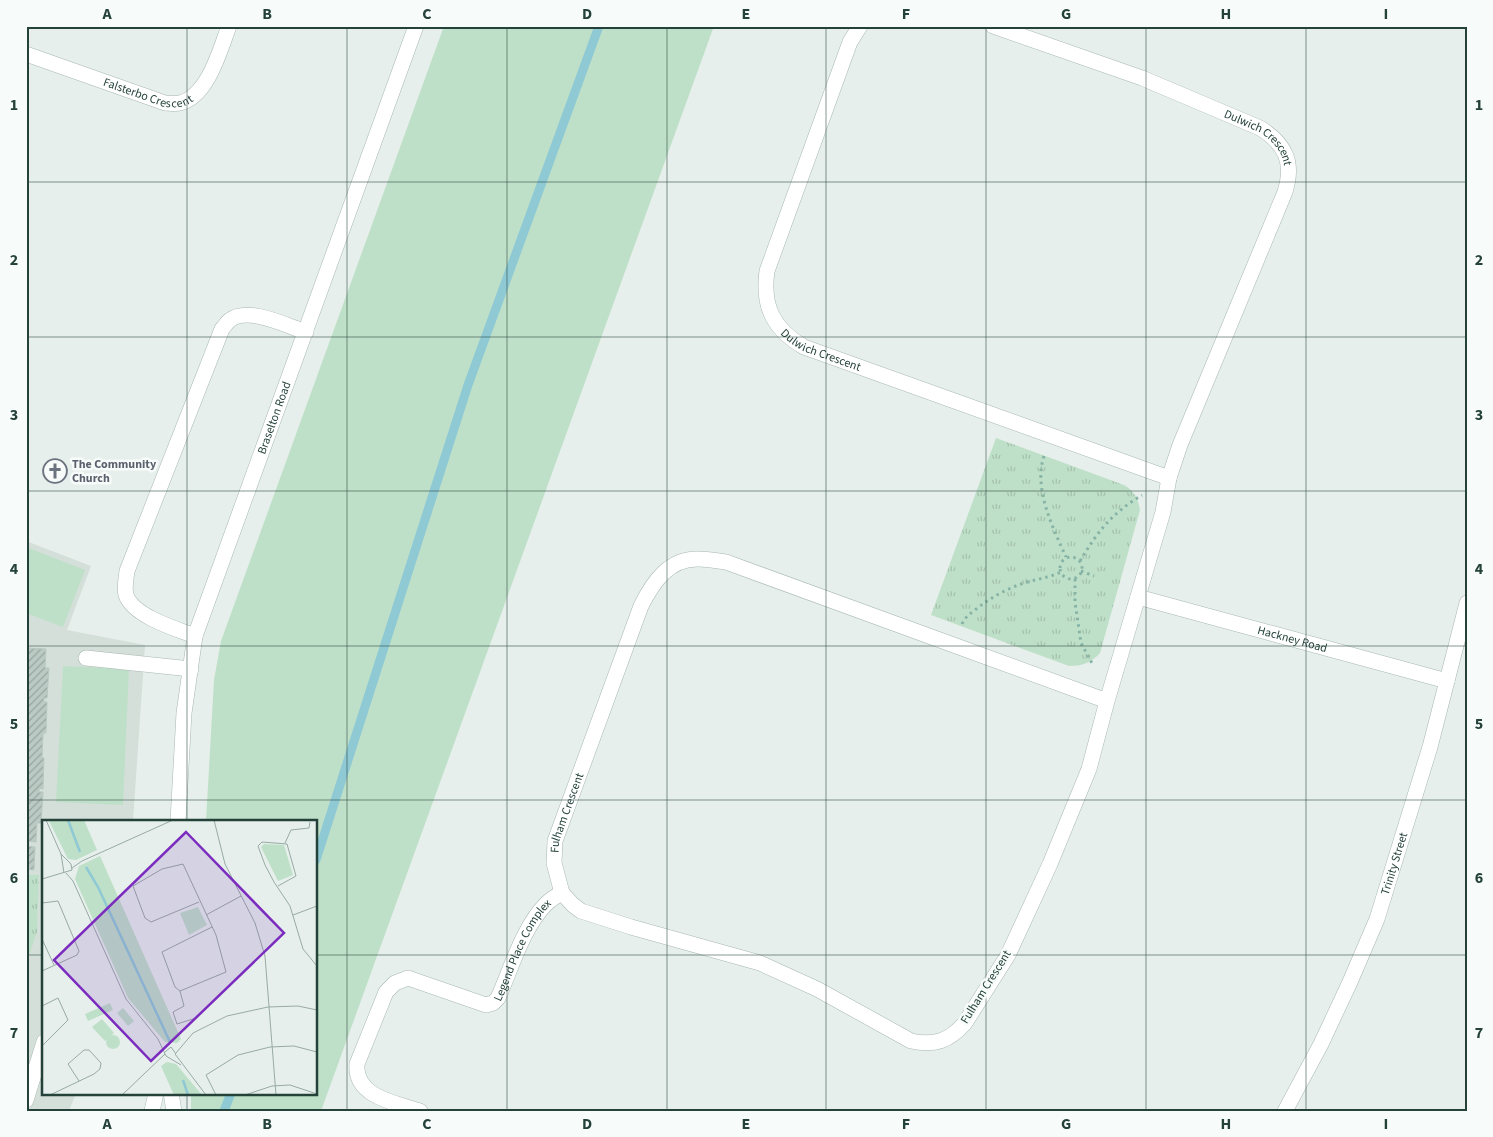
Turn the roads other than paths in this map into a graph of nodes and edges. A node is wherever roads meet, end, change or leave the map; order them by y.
1 (229, 26) edge
2 (416, 26) edge
3 (860, 26) edge
4 (993, 26) edge
5 (26, 54) edge
6 (306, 332) junction
7 (1169, 478) junction
8 (1138, 597) junction
9 (1467, 603) edge
10 (196, 636) junction
11 (86, 658) dead end
12 (191, 669) junction
13 (1447, 681) junction
14 (1108, 698) junction
15 (178, 820) edge
16 (562, 892) junction
17 (42, 1048) edge
18 (156, 1094) edge
19 (172, 1094) edge
20 (26, 1100) edge
21 (152, 1111) edge
22 (174, 1111) edge
23 (420, 1111) edge
24 (1285, 1111) edge

1 - 5 street, Falsterbo Crescent
2 - 6 street, Braselton Road
3 - 7 street, Dulwich Crescent
4 - 7 street, Dulwich Crescent
6 - 10 street, Braselton Road
6 - 10 street
7 - 8 street, Dulwich Crescent
8 - 13 street, Hackney Road
8 - 14 street, Fulham Crescent
9 - 13 street, Trinity Street
10 - 12 street, Braselton Road
11 - 12 street
12 - 15 street, Braselton Road
13 - 24 street, Trinity Street
14 - 16 street, Fulham Crescent
14 - 16 street, Fulham Crescent
16 - 23 street, Legend Place Complex
17 - 20 street
18 - 21 street
19 - 22 street

